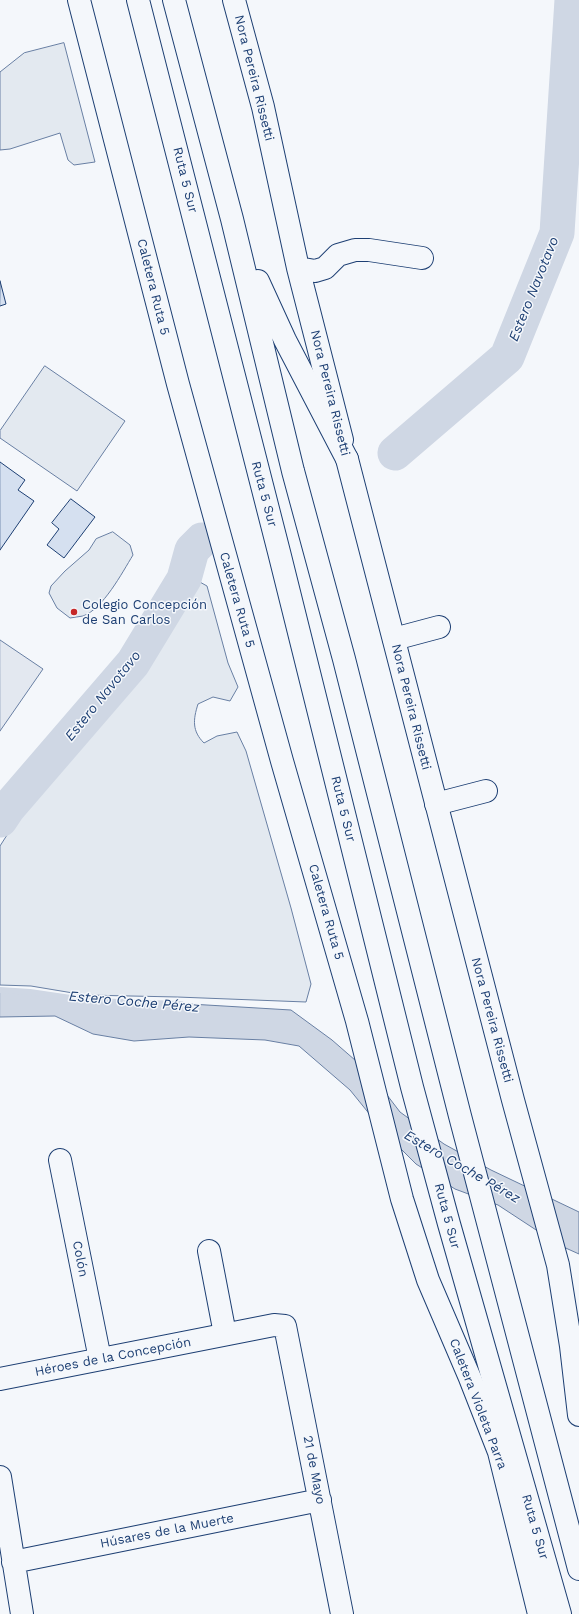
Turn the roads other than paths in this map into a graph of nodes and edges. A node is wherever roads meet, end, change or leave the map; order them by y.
1 (79, 0) edge
2 (138, 0) edge
3 (174, 0) edge
4 (234, 0) edge
5 (232, 219) junction
6 (422, 258) dead end
7 (298, 268) junction
8 (347, 459) junction
9 (439, 627) dead end
10 (394, 639) junction
11 (486, 791) dead end
12 (436, 804) junction
13 (60, 1160) dead end
14 (402, 1198) joint
15 (209, 1251) dead end
16 (285, 1326) joint
17 (225, 1334) junction
18 (100, 1359) junction
19 (0, 1379) edge
20 (579, 1415) edge
21 (0, 1477) edge
22 (320, 1500) junction
23 (13, 1562) junction
24 (579, 1569) edge
25 (22, 1614) edge
26 (342, 1614) edge
27 (539, 1614) edge
28 (560, 1614) edge

1 - 14 main road, Caletera Ruta 5
2 - 28 main road, Ruta 5 Sur
3 - 5 main road
4 - 7 main road, Nora Pereira Rissetti
5 - 8 main road
5 - 24 main road
6 - 7 main road
7 - 8 main road, Nora Pereira Rissetti
8 - 10 main road, Nora Pereira Rissetti
9 - 10 main road
10 - 12 main road, Nora Pereira Rissetti
11 - 12 main road
12 - 20 main road, Nora Pereira Rissetti
13 - 18 main road, Colón
14 - 27 main road, Caletera Violeta Parra
15 - 17 main road
16 - 17 main road, Héroes de la Concepción
16 - 22 main road, 21 de Mayo
17 - 18 main road, Héroes de la Concepción
18 - 19 main road, Héroes de la Concepción
21 - 23 main road
22 - 23 main road, Húsares de la Muerte
22 - 26 main road, 21 de Mayo
23 - 25 main road

